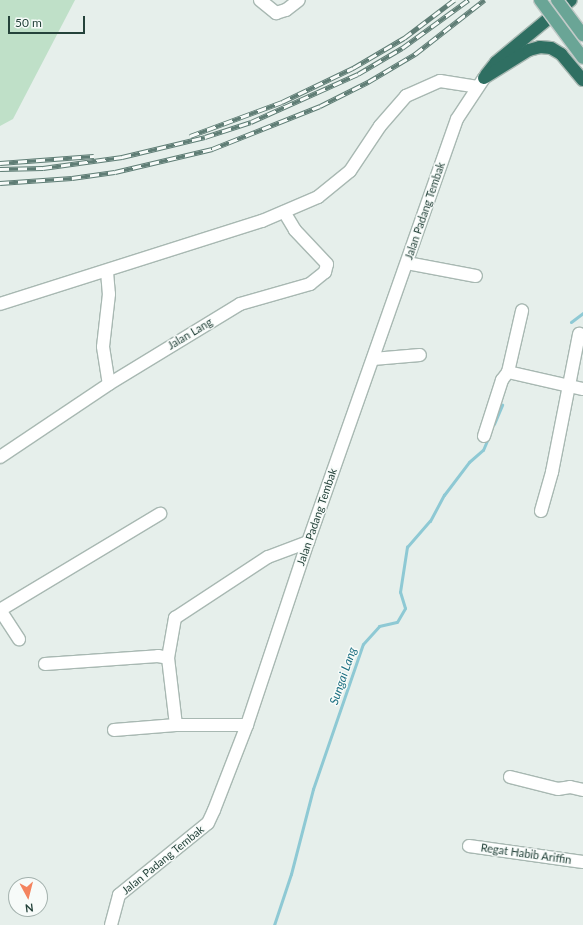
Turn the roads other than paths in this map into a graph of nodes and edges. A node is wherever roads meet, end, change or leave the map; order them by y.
1 (260, 0) edge
2 (299, 0) edge
3 (540, 0) edge
4 (557, 0) edge
5 (571, 0) edge
6 (583, 35) edge
7 (583, 58) edge
8 (583, 80) edge
9 (481, 82) junction
10 (284, 212) junction
11 (407, 263) junction
12 (107, 272) junction
13 (476, 276) dead end
14 (0, 304) edge
15 (522, 312) dead end
16 (579, 334) dead end
17 (420, 355) dead end
18 (373, 359) junction
19 (508, 372) junction
20 (109, 384) junction
21 (568, 386) junction
22 (583, 389) edge
23 (484, 436) dead end
24 (0, 457) edge
25 (541, 511) dead end
26 (160, 514) dead end
27 (308, 542) junction
28 (0, 610) edge
29 (19, 639) dead end
30 (168, 658) junction
31 (45, 664) dead end
32 (176, 725) junction
33 (247, 725) junction
34 (114, 730) dead end
35 (510, 777) dead end
36 (583, 790) edge
37 (469, 846) dead end
38 (583, 862) edge
39 (111, 925) edge

1 - 2 street
3 - 7 main road, bridge
4 - 6 main road, bridge
5 - 9 highway
8 - 9 highway
9 - 10 street
9 - 11 street, Jalan Padang Tembak
10 - 12 street
10 - 20 street, Jalan Lang
11 - 13 street
11 - 18 street, Jalan Padang Tembak
12 - 14 street
12 - 20 street
15 - 19 street
16 - 21 street
17 - 18 street
18 - 27 street, Jalan Padang Tembak
19 - 21 street
19 - 23 street
20 - 24 street, Jalan Lang
21 - 22 street
21 - 25 street
26 - 28 street
27 - 30 street
27 - 33 street, Jalan Padang Tembak
28 - 29 street
30 - 31 street
30 - 32 street
32 - 33 street
32 - 34 street
33 - 39 street, Jalan Padang Tembak
35 - 36 street
37 - 38 street, Regat Habib Ariffin

